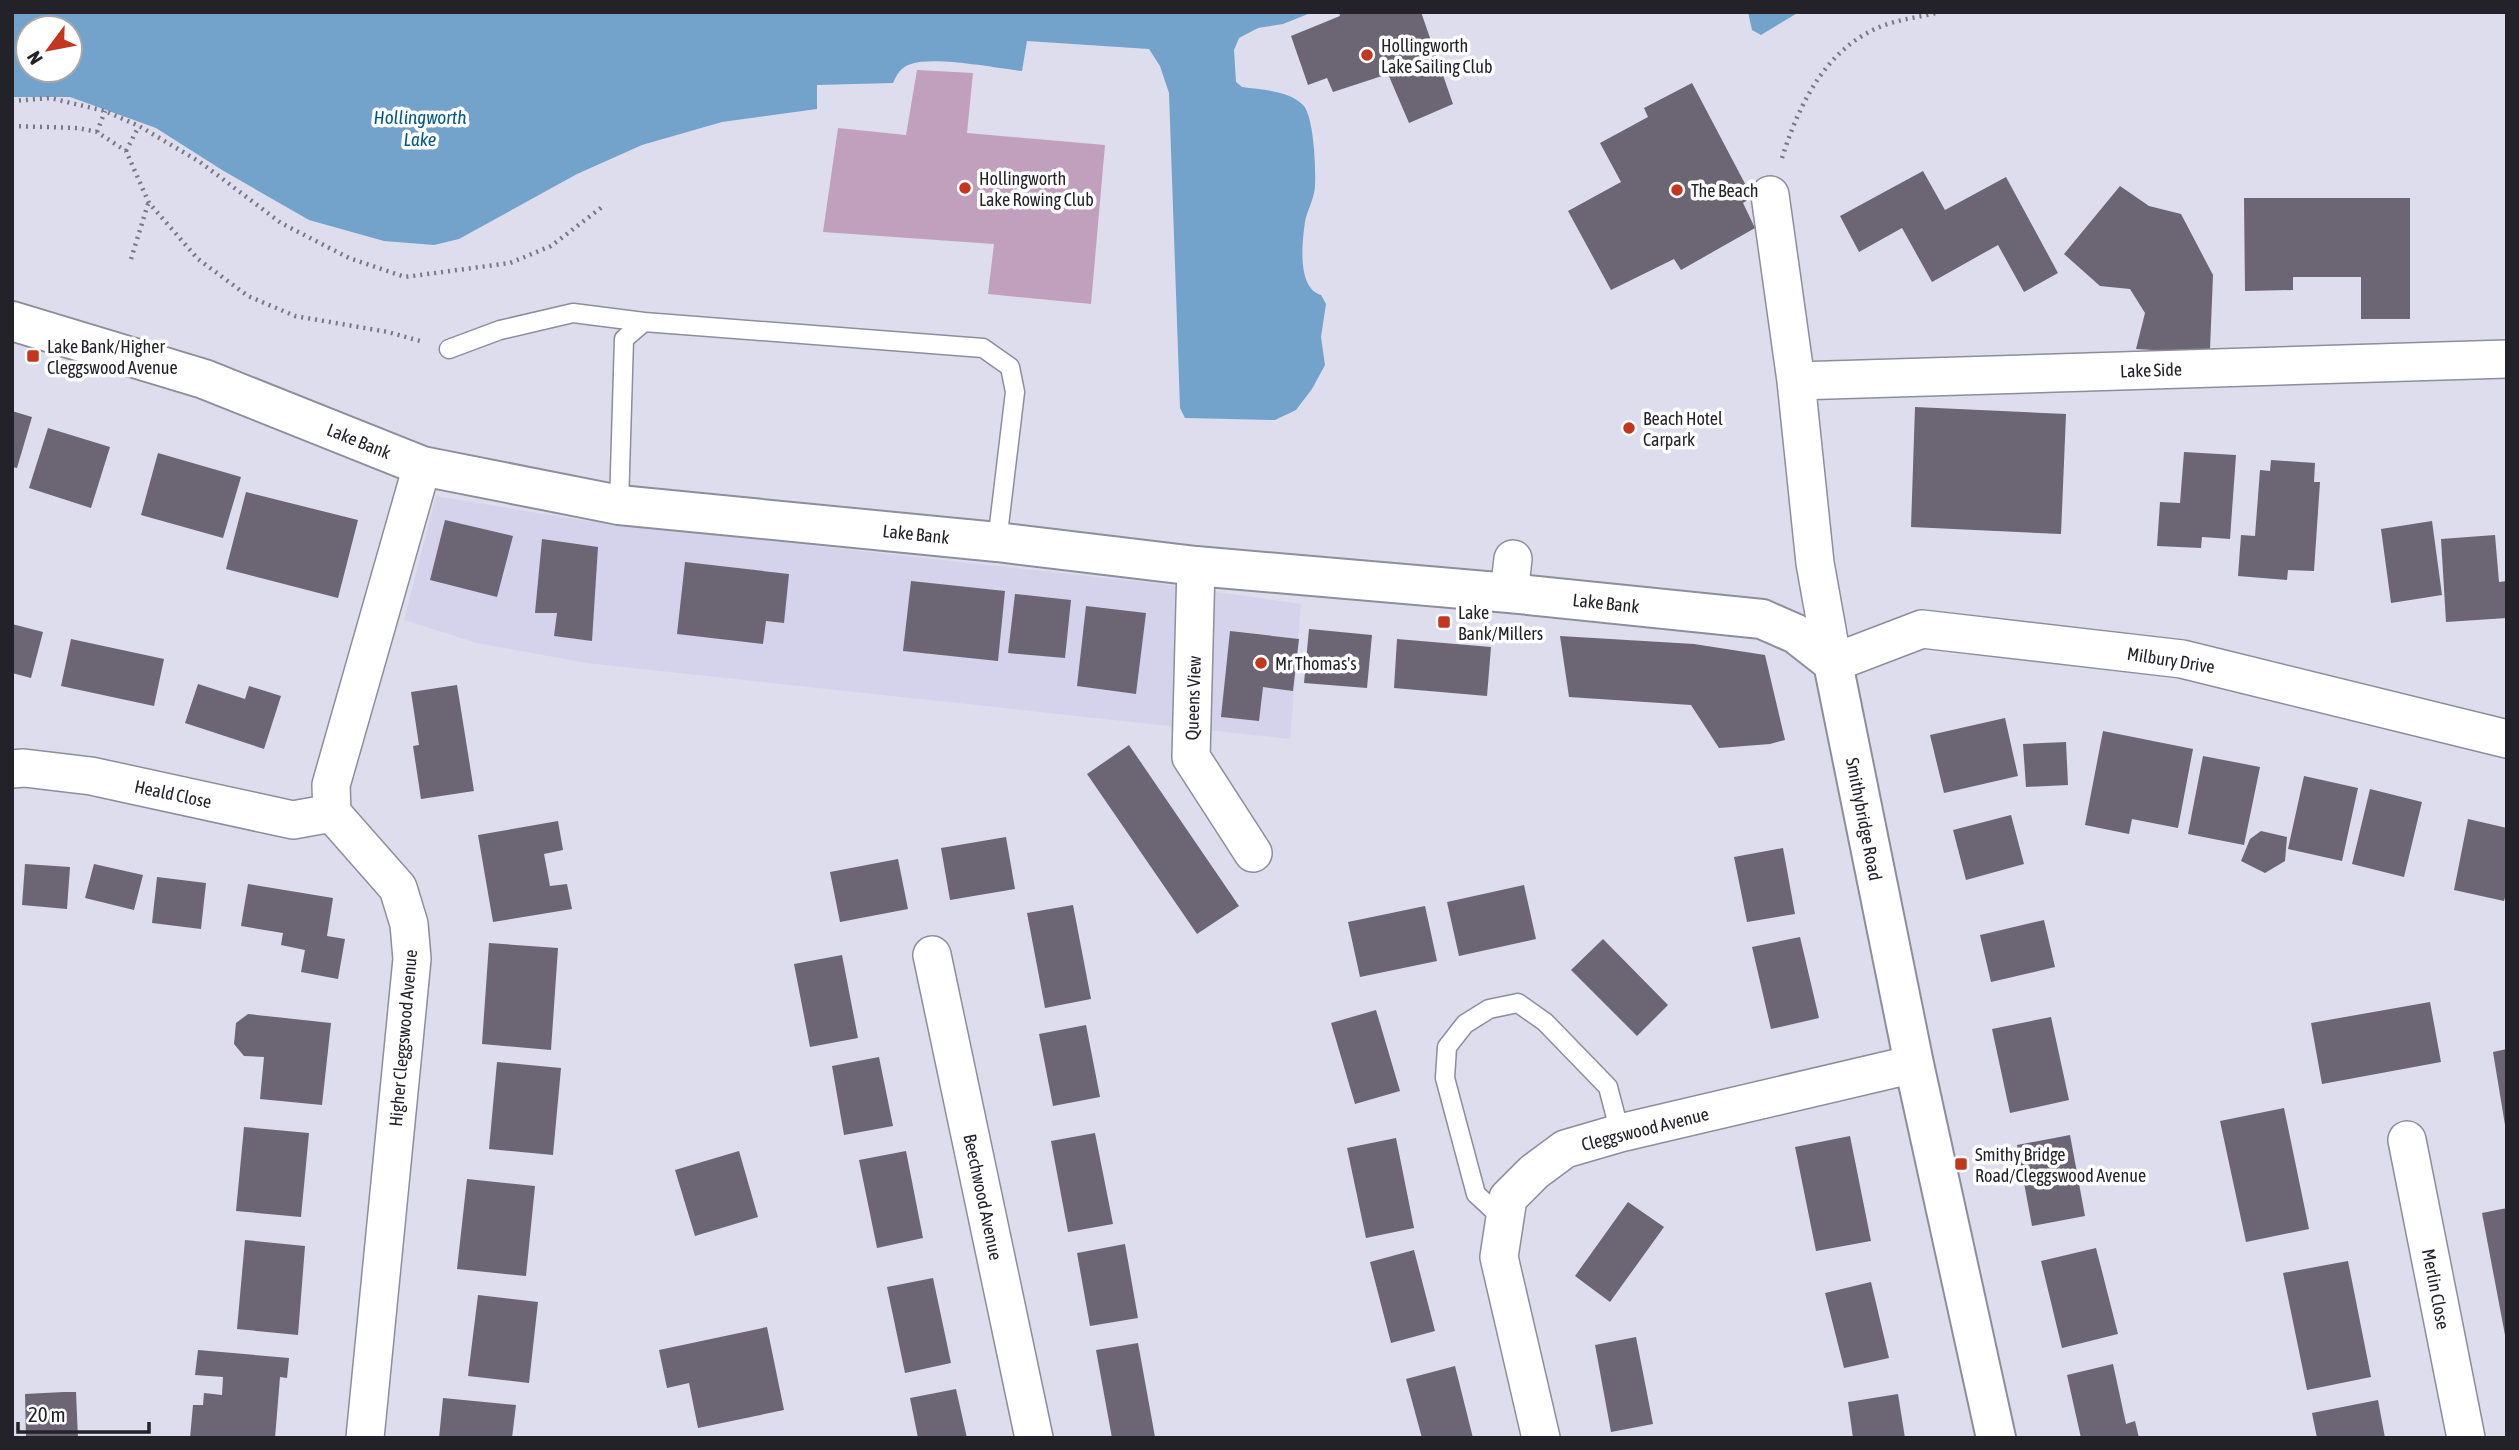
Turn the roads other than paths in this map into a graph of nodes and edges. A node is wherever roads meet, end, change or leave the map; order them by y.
1 (1770, 195) dead end
2 (12, 321) edge
3 (644, 322) junction
4 (449, 349) road end
5 (2507, 359) edge
6 (1796, 381) junction
7 (422, 466) junction
8 (619, 505) junction
9 (997, 542) junction
10 (1196, 566) junction
11 (1833, 663) junction
12 (2507, 739) edge
13 (12, 769) edge
14 (332, 813) junction
15 (1253, 853) dead end
16 (932, 956) dead end
17 (1914, 1064) junction
18 (1620, 1133) junction
19 (2407, 1140) dead end
20 (1503, 1219) junction
21 (365, 1438) edge
22 (1034, 1438) edge
23 (1541, 1438) edge
24 (1996, 1438) edge
25 (2466, 1438) edge

1 - 6 street, Smithybridge Road
2 - 7 main road, Lake Bank
3 - 4 lane
3 - 8 lane
3 - 9 lane
5 - 6 street, Lake Side
6 - 11 street, Smithybridge Road
7 - 8 main road, Lake Bank
7 - 14 street
8 - 9 main road, Lake Bank
9 - 10 main road, Lake Bank
10 - 11 main road, Lake Bank
10 - 15 street, Queens View
11 - 12 street, Milbury Drive
11 - 17 main road, Smithybridge Road
13 - 14 street, Heald Close
14 - 21 street, Higher Cleggswood Avenue
16 - 22 street, Beechwood Avenue
17 - 18 street, Cleggswood Avenue
17 - 24 main road, Smithybridge Road
18 - 20 street, Cleggswood Avenue
18 - 20 lane
19 - 25 street, Merlin Close
20 - 23 street, Cleggswood Avenue

